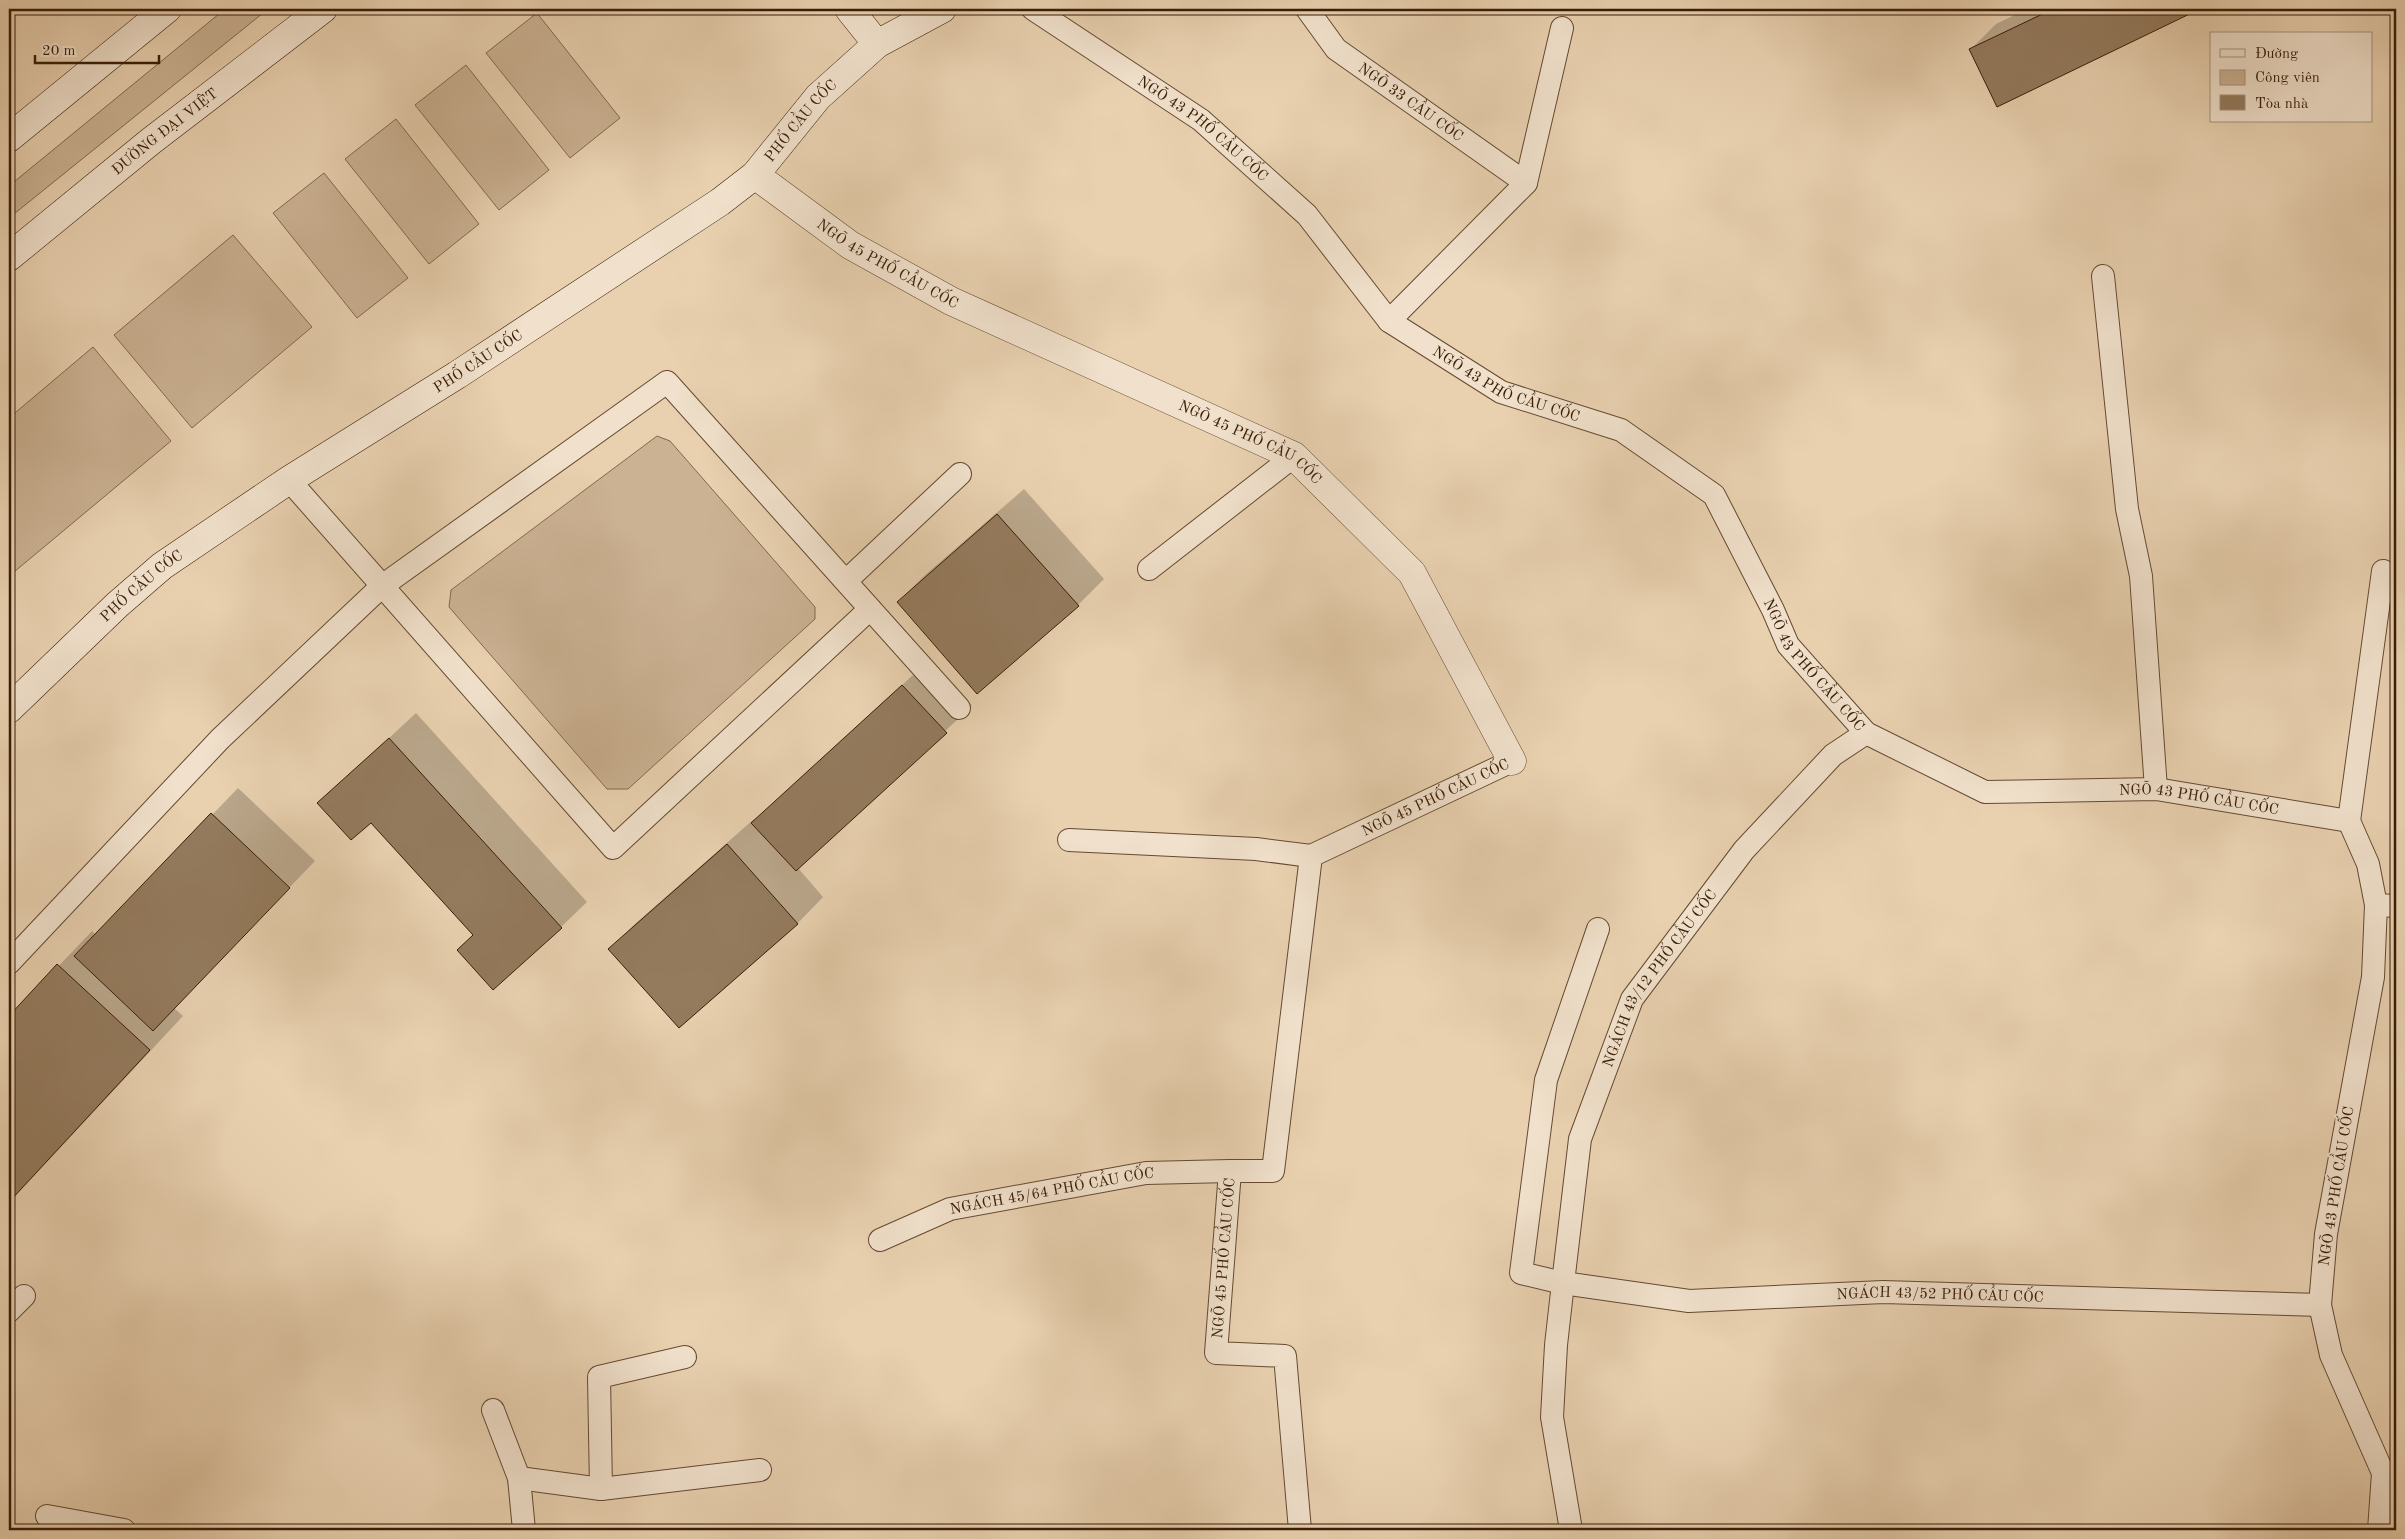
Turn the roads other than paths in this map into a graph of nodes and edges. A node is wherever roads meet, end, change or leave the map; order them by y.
1 (167, 9) edge
2 (323, 9) edge
3 (849, 9) edge
4 (942, 9) edge
5 (1032, 9) edge
6 (1307, 9) edge
7 (1562, 28) dead end
8 (877, 44) junction
9 (9, 138) edge
10 (755, 175) junction
11 (1526, 183) junction
12 (9, 257) edge
13 (2103, 276) dead end
14 (1389, 321) junction
15 (1294, 456) junction
16 (960, 474) dead end
17 (289, 480) junction
18 (1149, 569) dead end
19 (2383, 571) dead end
20 (846, 581) junction
21 (382, 586) junction
22 (870, 609) junction
23 (959, 708) dead end
24 (9, 709) edge
25 (1866, 733) junction
26 (1512, 762) joint
27 (2156, 789) junction
28 (2349, 821) junction
29 (1068, 840) dead end
30 (1311, 856) junction
31 (2386, 906) edge
32 (1598, 929) dead end
33 (9, 963) edge
34 (1230, 1171) junction
35 (880, 1240) dead end
36 (1563, 1282) junction
37 (2320, 1305) junction
38 (685, 1357) dead end
39 (493, 1410) dead end
40 (760, 1470) dead end
41 (519, 1478) junction
42 (600, 1489) junction
43 (47, 1516) dead end
44 (124, 1530) edge
45 (524, 1530) edge
46 (1300, 1530) edge
47 (1571, 1530) edge
48 (2379, 1530) edge

1 - 9 street
2 - 12 street, ĐƯỜNG ĐẠI VIỆT
3 - 8 street
4 - 8 street, PHỐ CẦU CỐC
5 - 14 lane, NGÕ 43 PHỐ CẦU CỐC
6 - 11 lane, NGÕ 33 CẦU CỐC
7 - 11 lane
8 - 10 street, PHỐ CẦU CỐC
10 - 15 street, NGÕ 45 PHỐ CẦU CỐC
10 - 17 street, PHỐ CẦU CỐC
11 - 14 lane
13 - 27 lane
14 - 25 lane, NGÕ 43 PHỐ CẦU CỐC
15 - 18 lane
15 - 26 street, NGÕ 45 PHỐ CẦU CỐC
16 - 20 lane
17 - 21 lane
17 - 24 street, PHỐ CẦU CỐC
19 - 28 lane
20 - 21 lane
20 - 22 lane
21 - 22 lane
21 - 33 lane
22 - 23 lane
25 - 27 lane, NGÕ 43 PHỐ CẦU CỐC
25 - 36 lane, NGÁCH 43/12 PHỐ CẦU CỐC
26 - 30 lane, NGÕ 45 PHỐ CẦU CỐC
27 - 28 lane, NGÕ 43 PHỐ CẦU CỐC
28 - 31 lane, NGÕ 43 PHỐ CẦU CỐC
29 - 30 lane
30 - 34 lane, NGÕ 45 PHỐ CẦU CỐC
31 - 37 lane, NGÕ 43 PHỐ CẦU CỐC
32 - 36 lane, NGÁCH 43/52 PHỐ CẦU CỐC
34 - 35 lane, NGÁCH 45/64 PHỐ CẦU CỐC
34 - 46 lane, NGÕ 45 PHỐ CẦU CỐC
36 - 37 lane, NGÁCH 43/52 PHỐ CẦU CỐC
36 - 47 lane, NGÁCH 43/12 PHỐ CẦU CỐC
37 - 48 lane, NGÕ 43 PHỐ CẦU CỐC
38 - 42 lane
39 - 41 lane
40 - 42 lane
41 - 42 lane
41 - 45 lane
43 - 44 lane

